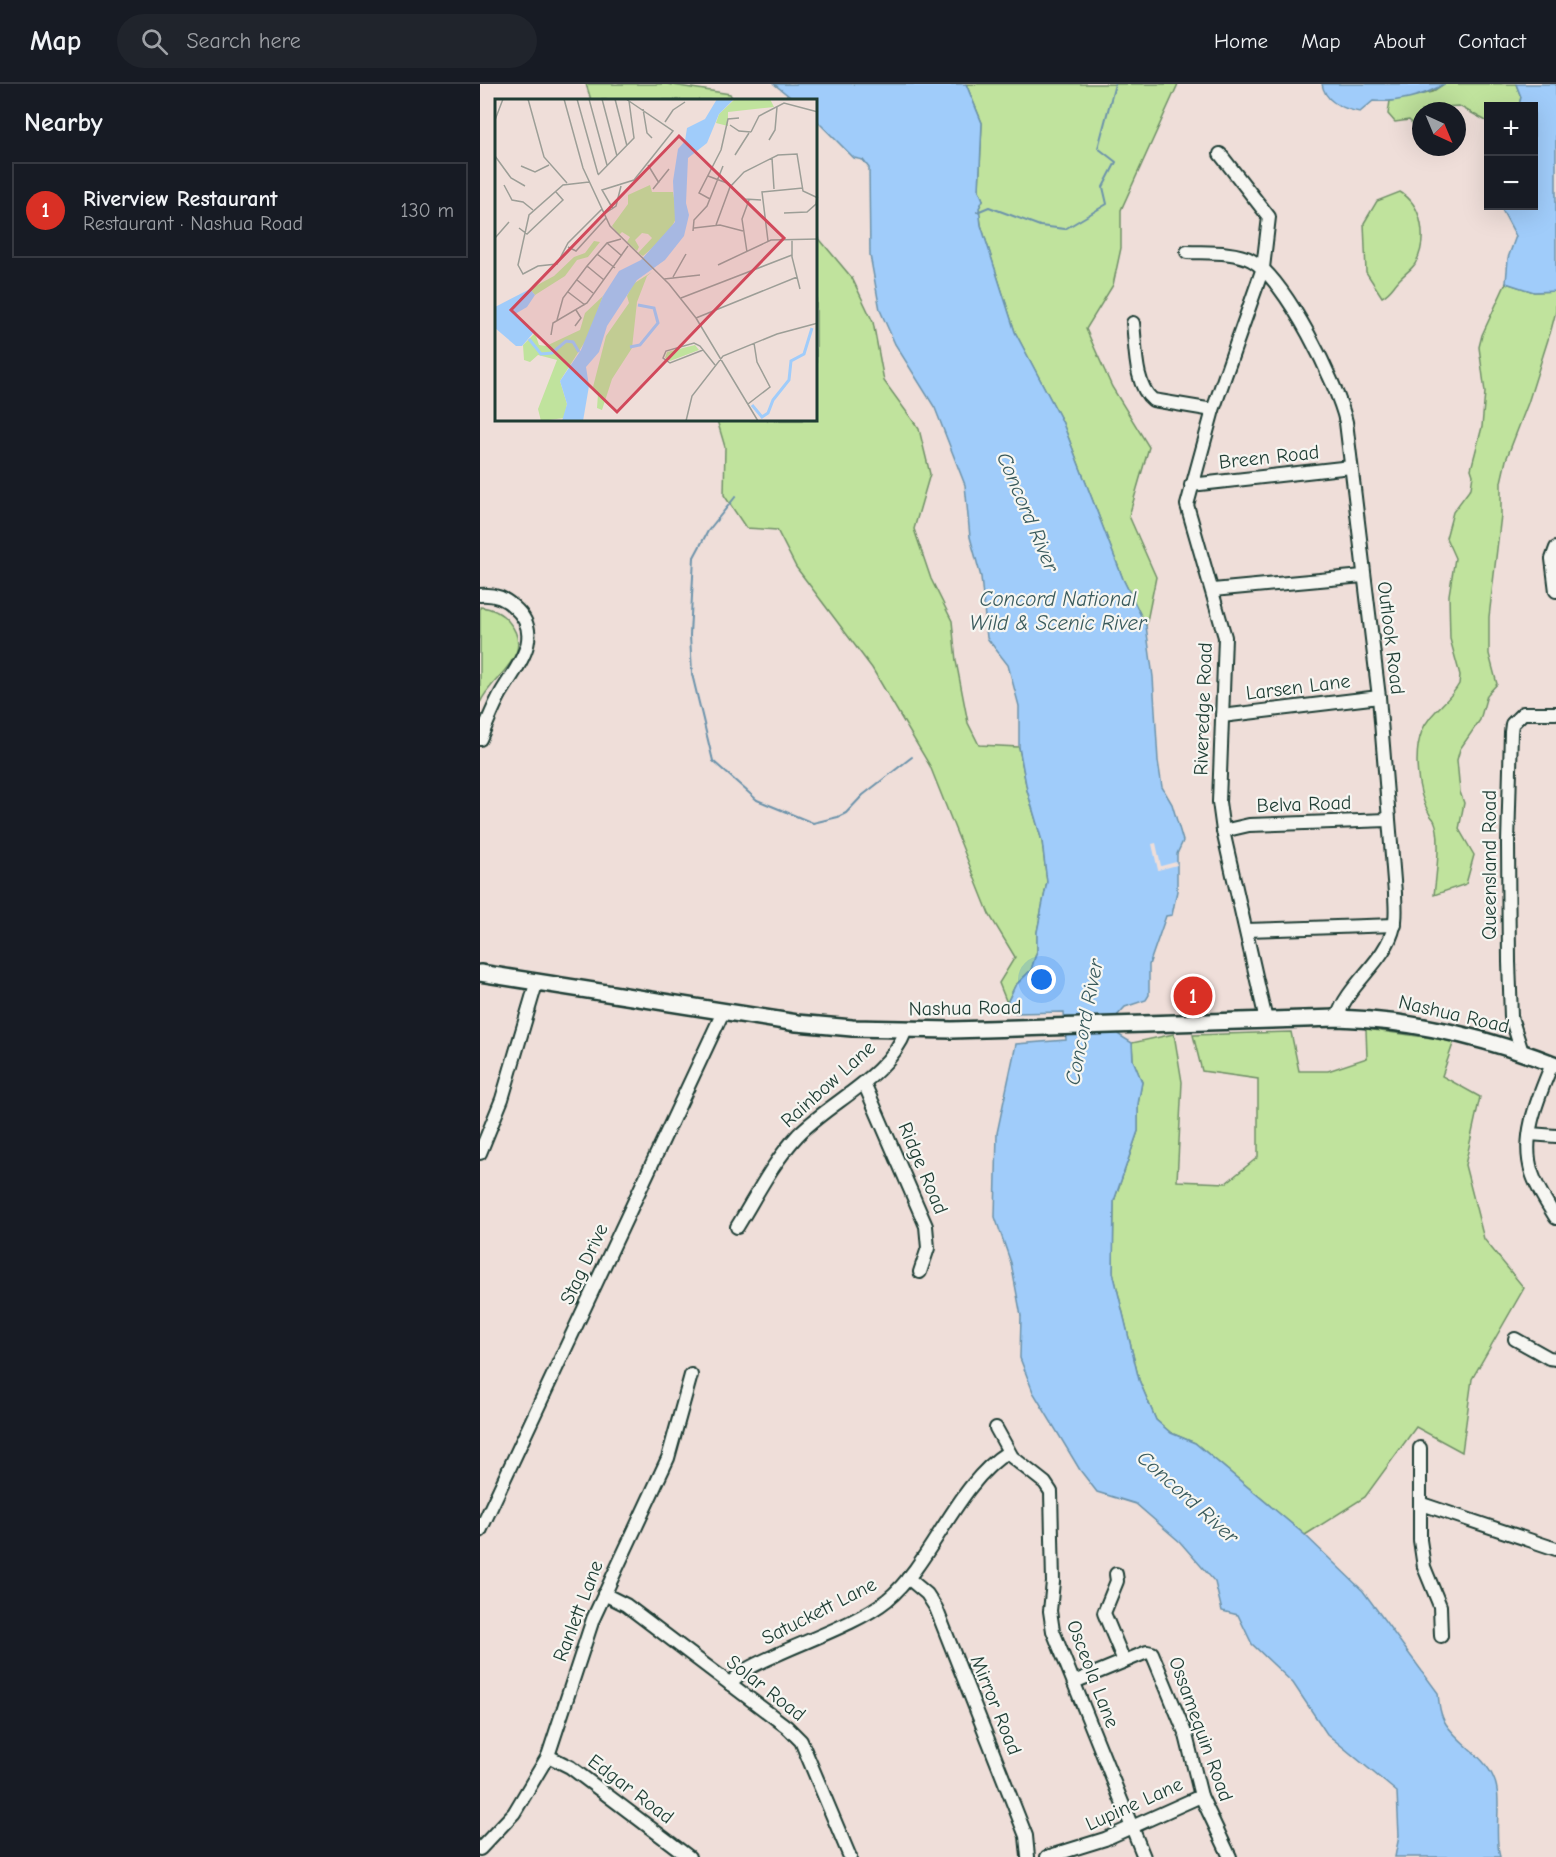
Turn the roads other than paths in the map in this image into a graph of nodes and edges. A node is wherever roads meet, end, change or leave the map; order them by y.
1 (1220, 154) dead end
2 (1187, 252) dead end
3 (1263, 268) junction
4 (1133, 323) dead end
5 (1213, 410) junction
6 (1351, 467) junction
7 (1191, 485) junction
8 (1556, 548) edge
9 (1363, 576) junction
10 (1212, 590) junction
11 (1556, 591) edge
12 (480, 595) edge
13 (1379, 697) junction
14 (1556, 713) edge
15 (1222, 716) junction
16 (480, 739) edge
17 (1388, 820) junction
18 (1223, 831) junction
19 (1395, 925) junction
20 (1246, 930) junction
21 (480, 974) edge
22 (536, 984) junction
23 (723, 1012) junction
24 (1337, 1018) junction
25 (1266, 1020) junction
26 (906, 1030) junction
27 (1522, 1052) junction
28 (1554, 1064) edge
29 (864, 1083) junction
30 (1530, 1134) junction
31 (1556, 1137) edge
32 (480, 1153) edge
33 (1556, 1218) edge
34 (737, 1227) dead end
35 (920, 1272) dead end
36 (1515, 1339) dead end
37 (1554, 1361) edge
38 (691, 1375) dead end
39 (996, 1428) dead end
40 (1420, 1448) dead end
41 (1008, 1452) junction
42 (1422, 1504) junction
43 (480, 1531) edge
44 (1556, 1549) edge
45 (1116, 1574) dead end
46 (908, 1578) junction
47 (604, 1594) junction
48 (1441, 1636) dead end
49 (1124, 1661) junction
50 (1074, 1682) junction
51 (730, 1684) junction
52 (548, 1756) junction
53 (1201, 1796) junction
54 (1131, 1828) junction
55 (480, 1849) edge
56 (689, 1857) edge
57 (850, 1857) edge
58 (1028, 1857) edge
59 (1047, 1857) edge
60 (1144, 1857) edge
61 (1230, 1857) edge

1 - 3 street, Riveredge Road
2 - 3 street
3 - 5 street, Riveredge Road
3 - 6 street, Outlook Road
4 - 5 street
5 - 7 street, Riveredge Road
6 - 7 street, Breen Road
6 - 9 street, Outlook Road
7 - 10 street, Riveredge Road
8 - 11 street
9 - 10 street
9 - 13 street, Outlook Road
10 - 15 street, Riveredge Road
12 - 16 street
13 - 15 street, Larsen Lane
13 - 17 street, Outlook Road
14 - 27 street, Queensland Road
15 - 18 street, Riveredge Road
17 - 18 street, Belva Road
17 - 19 street, Outlook Road
18 - 20 street, Riveredge Road
19 - 20 street
19 - 24 street, Outlook Road
20 - 25 street, Riveredge Road
21 - 22 main road, Nashua Road
22 - 23 main road, Nashua Road
22 - 32 street
23 - 26 main road, Nashua Road
23 - 43 street, Stag Drive
24 - 25 main road, Nashua Road
24 - 27 main road, Nashua Road
25 - 26 main road, Nashua Road
26 - 29 street, Rainbow Lane
27 - 28 main road, Nashua Road
28 - 30 street
29 - 34 street, Rainbow Lane
29 - 35 street, Ridge Road
30 - 31 street
30 - 33 street
36 - 37 street
38 - 47 street, Ranlett Lane
39 - 41 street
40 - 42 street
41 - 46 street, Satuckett Lane
41 - 50 street, Osceola Lane
42 - 44 street
42 - 48 street
45 - 49 street
46 - 51 street, Satuckett Lane
46 - 58 street, Mirror Road
47 - 51 street, Solar Road
47 - 52 street, Ranlett Lane
49 - 50 street
49 - 53 street, Ossamequin Road
50 - 54 street, Osceola Lane
51 - 57 street, Solar Road
52 - 55 street, Ranlett Lane
52 - 56 street, Edgar Road
53 - 54 street, Lupine Lane
53 - 61 street, Ossamequin Road
54 - 59 street, Lupine Lane
54 - 60 street, Osceola Lane

